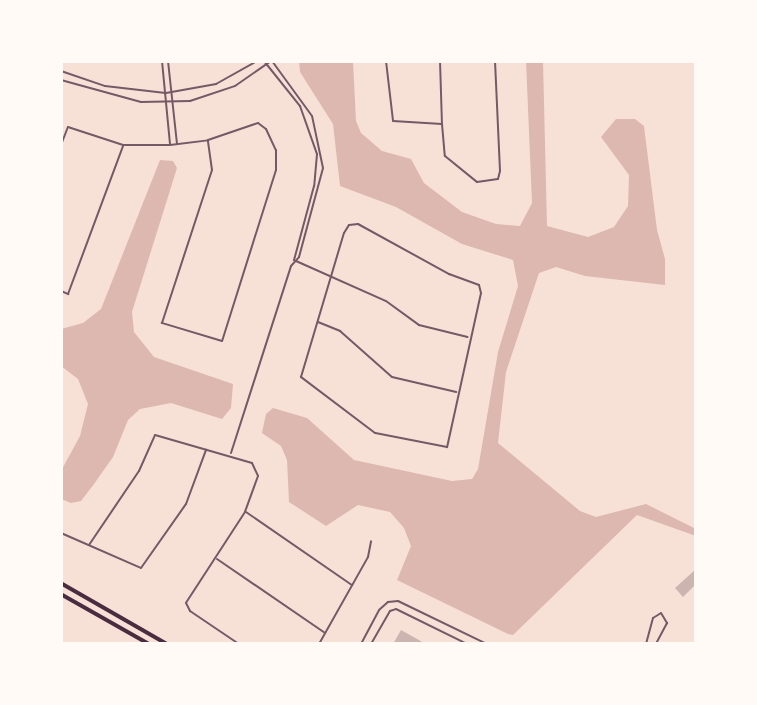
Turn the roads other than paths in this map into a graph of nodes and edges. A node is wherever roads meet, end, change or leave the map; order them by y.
1 (162, 61) edge
2 (169, 61) edge
3 (257, 61) edge
4 (272, 61) edge
5 (386, 61) edge
6 (440, 61) edge
7 (495, 61) edge
8 (265, 63) edge
9 (61, 71) edge
10 (61, 80) edge
11 (166, 93) junction
12 (172, 93) junction
13 (166, 103) junction
14 (173, 103) junction
15 (442, 124) junction
16 (208, 140) junction
17 (61, 145) edge
18 (123, 145) junction
19 (170, 145) junction
20 (177, 145) junction
21 (295, 261) junction
22 (330, 274) junction
23 (61, 291) edge
24 (317, 322) junction
25 (468, 337) junction
26 (456, 392) junction
27 (207, 449) junction
28 (230, 455) junction
29 (245, 512) junction
30 (61, 533) edge
31 (371, 541) dead end
32 (89, 545) junction
33 (216, 558) junction
34 (61, 583) edge
35 (352, 585) junction
36 (61, 594) edge
37 (325, 633) junction
38 (149, 644) edge
39 (167, 644) edge
40 (239, 644) edge
41 (319, 644) edge
42 (361, 644) edge
43 (371, 644) edge
44 (467, 644) edge
45 (487, 644) edge
46 (646, 644) edge
47 (656, 644) edge

1 - 11 street
2 - 12 street
3 - 12 street
4 - 8 street
4 - 21 street
5 - 15 street
6 - 15 street
7 - 15 street
8 - 14 street
8 - 21 street
9 - 11 street
10 - 13 street
11 - 12 street
11 - 13 street
12 - 14 street
13 - 14 street
13 - 19 street
14 - 20 street
16 - 16 street
16 - 20 street
17 - 18 street
18 - 19 street
18 - 23 street
19 - 20 street
21 - 22 street
21 - 28 street
22 - 24 street
22 - 25 street
22 - 25 street
24 - 26 street
24 - 26 street
25 - 26 street
27 - 28 street
27 - 32 street
27 - 32 street
28 - 29 street
29 - 33 street
29 - 35 street
30 - 32 street
31 - 35 street
33 - 37 street
33 - 40 street
34 - 39 main road
35 - 37 street
36 - 38 main road
37 - 41 street
42 - 45 street
43 - 44 street
46 - 47 street

